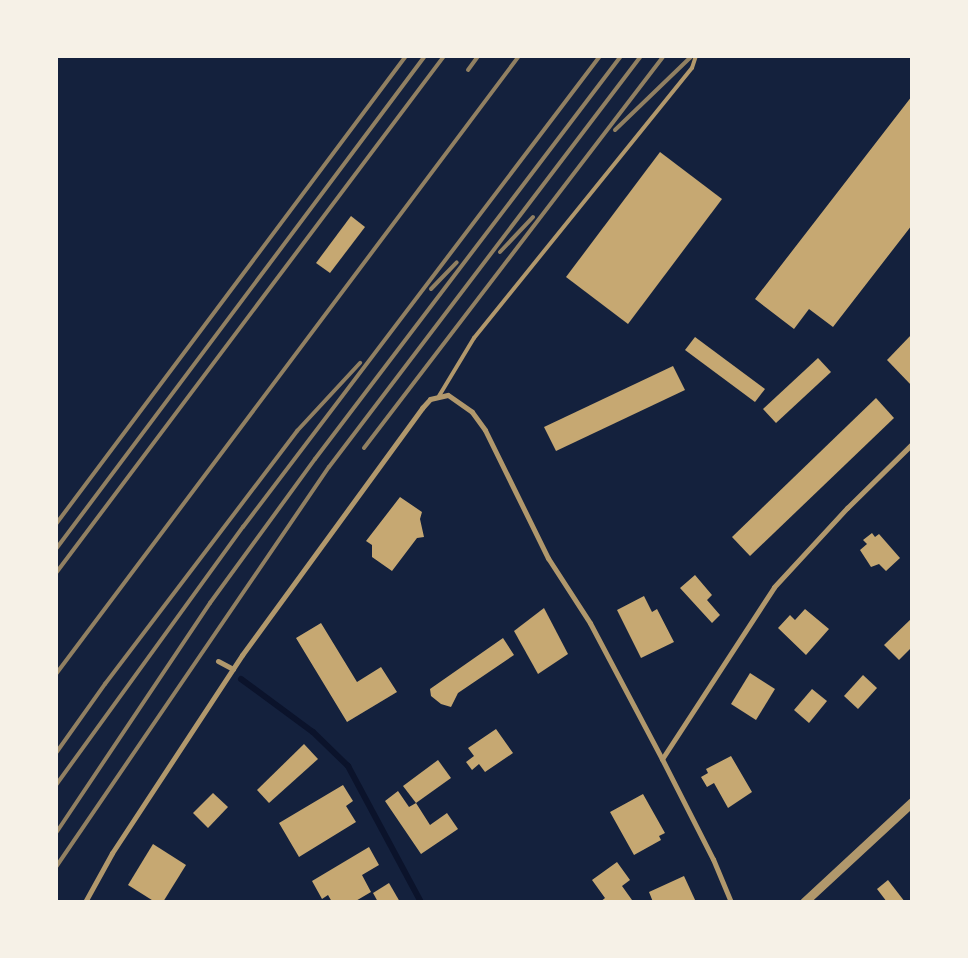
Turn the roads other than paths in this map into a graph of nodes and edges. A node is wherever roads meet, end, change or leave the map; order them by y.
1 (696, 56) edge
2 (439, 396) junction
3 (912, 444) edge
4 (218, 661) dead end
5 (233, 669) junction
6 (662, 759) junction
7 (912, 802) edge
8 (85, 902) edge
9 (731, 902) edge
10 (804, 902) edge

1 - 2 lane
2 - 5 street
2 - 6 street
3 - 6 street
4 - 5 street
5 - 8 street
6 - 9 street
7 - 10 street

